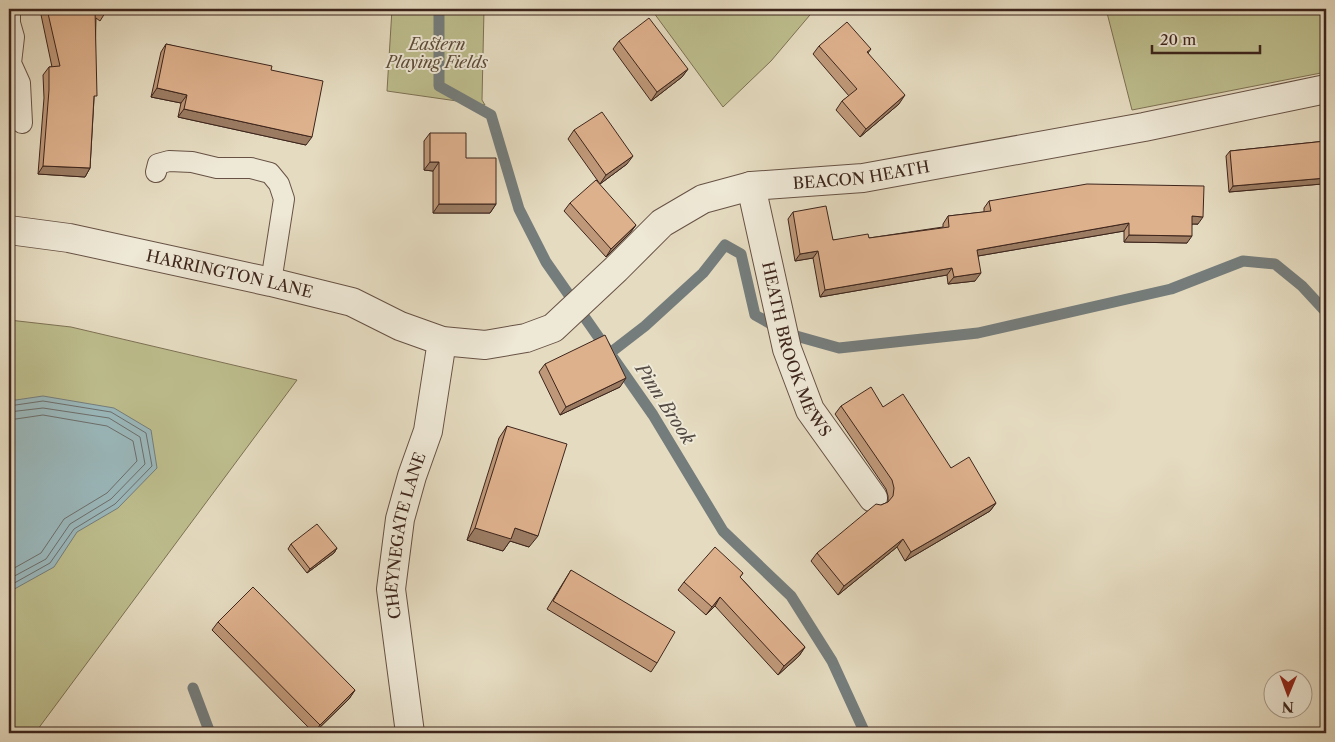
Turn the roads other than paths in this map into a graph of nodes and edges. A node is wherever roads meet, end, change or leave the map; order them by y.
1 (10, 9) edge
2 (10, 63) edge
3 (1326, 89) edge
4 (22, 123) dead end
5 (156, 172) dead end
6 (750, 186) junction
7 (9, 230) edge
8 (271, 282) junction
9 (442, 341) junction
10 (873, 498) dead end
11 (410, 733) edge

1 - 2 lane
2 - 4 lane
3 - 6 street, BEACON HEATH
5 - 8 lane
6 - 9 street, BEACON HEATH
6 - 10 street, HEATH BROOK MEWS
7 - 8 street, HARRINGTON LANE
8 - 9 street, HARRINGTON LANE
9 - 11 street, CHEYNEGATE LANE

